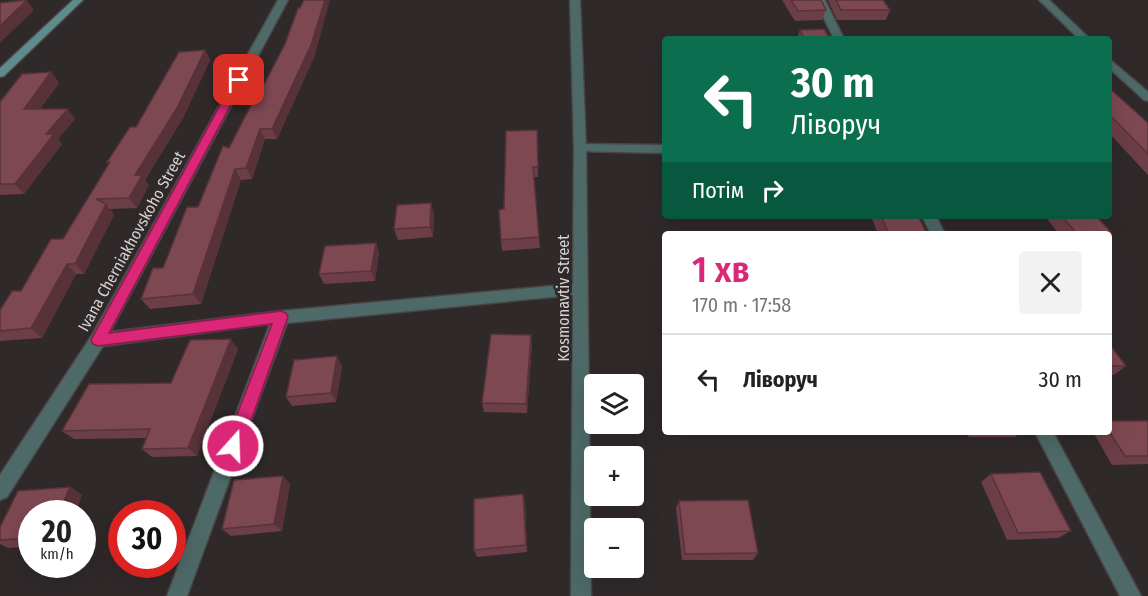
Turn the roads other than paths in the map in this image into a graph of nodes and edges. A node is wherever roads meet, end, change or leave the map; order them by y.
1 (78, 0) edge
2 (283, 0) edge
3 (575, 0) edge
4 (820, 0) edge
5 (1044, 0) edge
6 (838, 36) edge
7 (1082, 36) edge
8 (1112, 65) edge
9 (0, 74) edge
10 (1148, 98) edge
11 (580, 148) junction
12 (662, 149) edge
13 (581, 289) junction
14 (281, 317) junction
15 (98, 340) junction
16 (1046, 435) edge
17 (0, 491) edge
18 (177, 596) edge
19 (581, 596) edge
20 (1131, 596) edge

1 - 9 street
2 - 15 street, Ivana Cherniakhovskoho Street
3 - 11 street, Kosmonavtiv Street
4 - 6 street
5 - 7 street
8 - 10 street
11 - 12 street
11 - 13 street, Kosmonavtiv Street
13 - 14 street
13 - 19 street, Kosmonavtiv Street
14 - 15 street
14 - 18 street
15 - 17 street, Ivana Cherniakhovskoho Street
16 - 20 street

